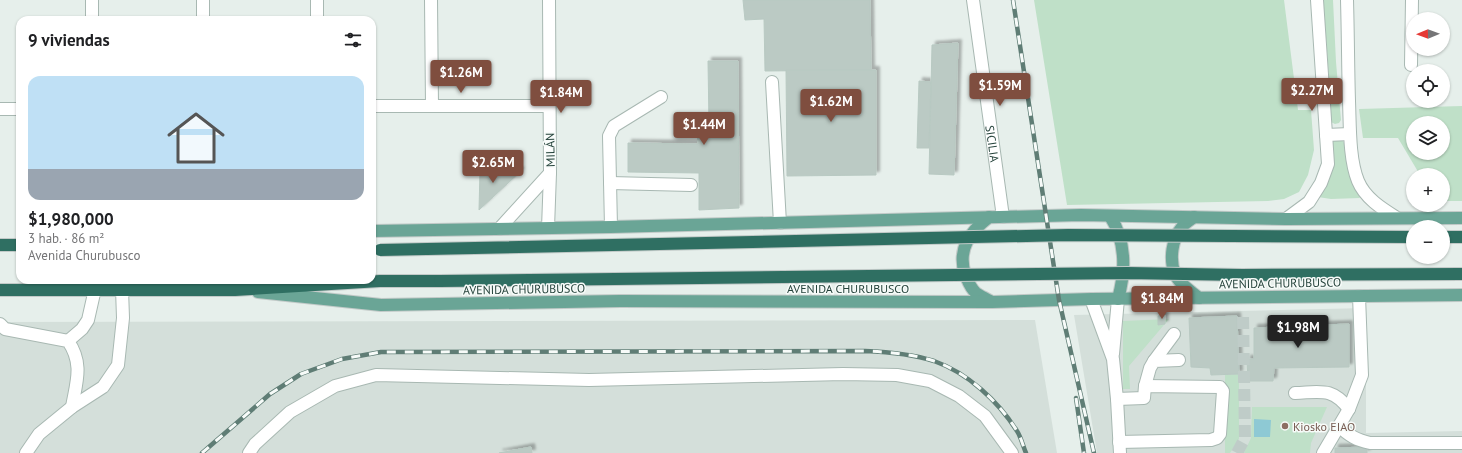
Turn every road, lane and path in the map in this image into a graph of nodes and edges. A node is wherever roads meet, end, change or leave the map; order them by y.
1 (92, 0) edge
2 (203, 0) edge
3 (317, 0) edge
4 (431, 0) edge
5 (549, 0) edge
6 (973, 0) edge
7 (1317, 0) edge
8 (1347, 0) edge
9 (1412, 0) edge
10 (92, 16) edge
11 (203, 16) edge
12 (317, 16) edge
13 (1411, 64) edge
14 (772, 82) dead end
15 (661, 97) dead end
16 (376, 106) edge
17 (432, 106) junction
18 (549, 106) junction
19 (0, 109) edge
20 (16, 109) edge
21 (1350, 134) junction
22 (1326, 135) junction
23 (550, 173) junction
24 (610, 183) junction
25 (691, 185) dead end
26 (1110, 216) junction
27 (989, 217) junction
28 (1003, 217) junction
29 (1194, 217) junction
30 (1396, 218) junction
31 (1462, 218) edge
32 (1286, 219) junction
33 (780, 223) junction
34 (611, 227) junction
35 (548, 228) junction
36 (499, 229) junction
37 (376, 231) edge
38 (1406, 237) edge
39 (1450, 237) edge
40 (1462, 237) edge
41 (0, 245) edge
42 (16, 245) edge
43 (376, 250) edge
44 (1462, 274) edge
45 (376, 281) edge
46 (332, 284) edge
47 (95, 289) junction
48 (122, 289) junction
49 (0, 290) edge
50 (235, 290) junction
51 (1359, 296) junction
52 (1462, 296) edge
53 (1199, 298) junction
54 (1092, 299) junction
55 (1118, 299) junction
56 (992, 302) junction
57 (0, 324) edge
58 (1174, 334) dead end
59 (68, 342) junction
60 (1113, 359) junction
61 (1179, 360) dead end
62 (1154, 361) junction
63 (1145, 386) junction
64 (1295, 393) dead end
65 (1117, 399) junction
66 (72, 407) junction
67 (1349, 409) junction
68 (1339, 426) junction
69 (1462, 443) edge
70 (1119, 447) edge
71 (26, 453) edge
72 (249, 453) edge
73 (1012, 453) edge
74 (1322, 453) edge

1 - 10 street
2 - 11 street
3 - 12 street
4 - 17 street
5 - 18 street, MILÁN
6 - 28 street, SICILIA
7 - 22 street
8 - 21 street
9 - 13 street
14 - 33 street
15 - 24 street
16 - 17 street
17 - 18 street
18 - 23 street, MILÁN
19 - 20 street
21 - 22 street
21 - 30 street
22 - 32 street
23 - 35 street, MILÁN
23 - 36 street
24 - 25 street
24 - 34 street
26 - 28 main road
26 - 29 main road
26 - 55 main road
27 - 28 main road
27 - 33 main road
27 - 56 main road
29 - 32 main road
29 - 53 main road
30 - 31 main road
30 - 32 main road
33 - 34 main road
34 - 35 main road
35 - 36 main road
36 - 37 main road
38 - 43 highway, bridge
39 - 40 highway
41 - 42 highway
44 - 45 highway, AVENIDA CHURUBUSCO, bridge
46 - 50 highway, AVENIDA CHURUBUSCO, bridge
47 - 48 highway, AVENIDA CHURUBUSCO
47 - 49 highway, AVENIDA CHURUBUSCO
47 - 59 street
48 - 50 highway, AVENIDA CHURUBUSCO
48 - 66 street
50 - 56 main road, AVENIDA CHURUBUSCO
51 - 52 main road, AVENIDA CHURUBUSCO
51 - 53 main road, AVENIDA CHURUBUSCO
51 - 67 street
53 - 55 main road, AVENIDA CHURUBUSCO
54 - 55 main road, AVENIDA CHURUBUSCO
54 - 56 main road, AVENIDA CHURUBUSCO
54 - 60 street
55 - 60 street
57 - 59 street
58 - 62 street
59 - 66 street
60 - 65 street
61 - 62 street
62 - 63 street
63 - 65 street
63 - 70 street
64 - 67 street
65 - 70 street
66 - 71 street
67 - 68 street
68 - 69 street
68 - 74 street
72 - 73 street

